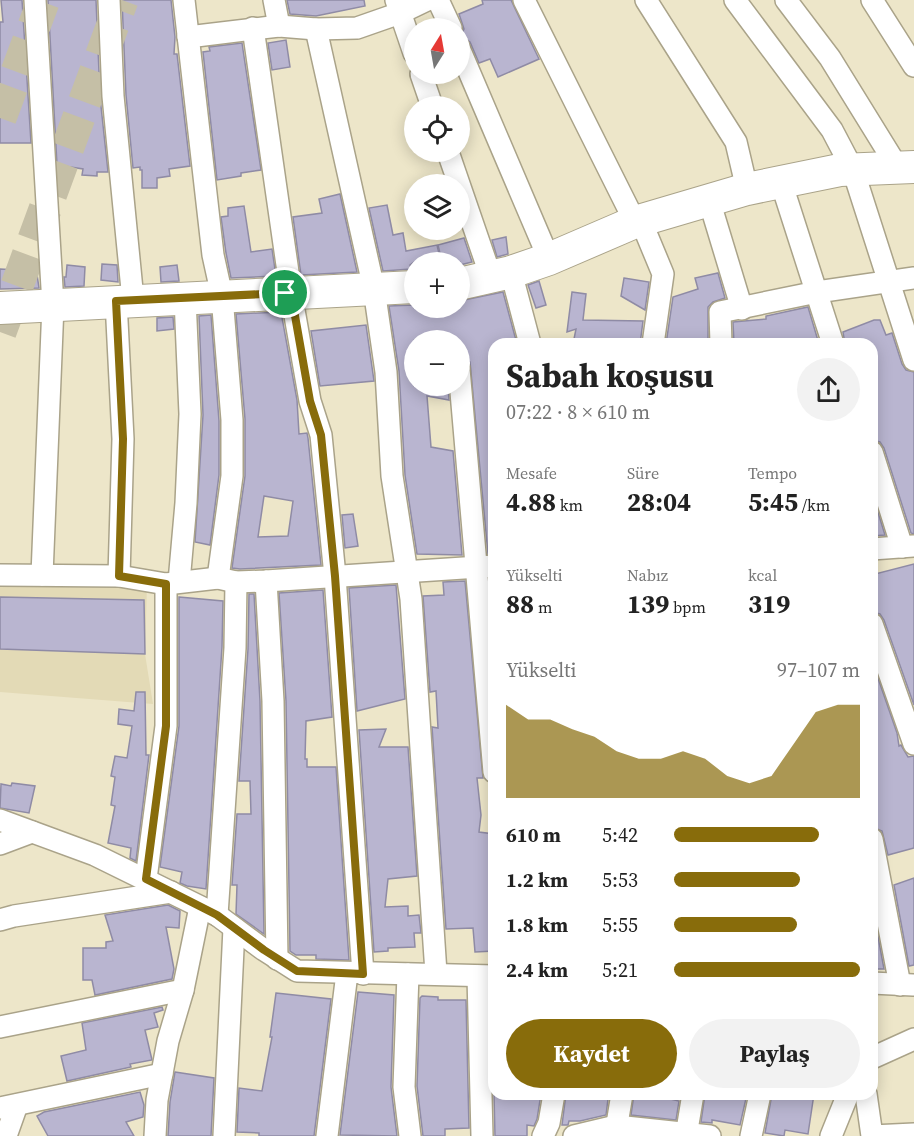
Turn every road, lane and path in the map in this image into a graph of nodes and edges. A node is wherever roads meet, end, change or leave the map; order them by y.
1 (34, 0) edge
2 (109, 0) edge
3 (184, 0) edge
4 (274, 0) edge
5 (428, 0) edge
6 (438, 0) edge
7 (524, 0) edge
8 (646, 0) edge
9 (735, 0) edge
10 (786, 0) edge
11 (872, 0) edge
12 (398, 6) edge
13 (446, 18) edge
14 (404, 24) edge
15 (279, 26) junction
16 (253, 28) junction
17 (316, 29) junction
18 (188, 37) junction
19 (914, 66) edge
20 (470, 74) edge
21 (452, 162) edge
22 (906, 168) edge
23 (853, 170) junction
24 (781, 182) junction
25 (747, 189) junction
26 (709, 200) junction
27 (638, 221) junction
28 (549, 259) junction
29 (501, 274) junction
30 (914, 278) edge
31 (470, 281) edge
32 (889, 282) junction
33 (404, 288) edge
34 (374, 289) junction
35 (817, 292) junction
36 (291, 293) junction
37 (222, 296) junction
38 (185, 298) junction
39 (124, 301) junction
40 (53, 305) junction
41 (0, 308) edge
42 (742, 309) junction
43 (528, 338) edge
44 (654, 338) edge
45 (721, 338) edge
46 (831, 338) edge
47 (914, 360) edge
48 (463, 396) edge
49 (878, 467) edge
50 (878, 549) edge
51 (910, 550) edge
52 (485, 567) edge
53 (408, 572) junction
54 (0, 575) edge
55 (42, 575) junction
56 (119, 576) junction
57 (335, 576) junction
58 (227, 580) junction
59 (266, 580) junction
60 (172, 583) junction
61 (488, 635) edge
62 (878, 641) edge
63 (914, 744) edge
64 (0, 820) edge
65 (32, 832) junction
66 (0, 844) edge
67 (878, 864) edge
68 (146, 879) junction
69 (171, 892) junction
70 (209, 911) junction
71 (0, 920) edge
72 (234, 928) junction
73 (277, 959) junction
74 (355, 973) junction
75 (408, 974) junction
76 (436, 974) junction
77 (486, 976) edge
78 (878, 983) edge
79 (907, 985) edge
80 (183, 990) junction
81 (0, 1027) edge
82 (914, 1039) edge
83 (878, 1055) edge
84 (162, 1074) junction
85 (553, 1100) edge
86 (621, 1100) edge
87 (692, 1100) edge
88 (759, 1100) edge
89 (846, 1100) edge
90 (867, 1100) edge
91 (9, 1106) edge
92 (615, 1131) edge
93 (914, 1134) edge
94 (687, 1135) edge
95 (6, 1136) edge
96 (155, 1136) edge
97 (224, 1136) edge
98 (327, 1136) edge
99 (410, 1136) edge
100 (482, 1136) edge
101 (543, 1136) edge
102 (574, 1136) edge
103 (710, 1136) edge
104 (751, 1136) edge
105 (831, 1136) edge

1 - 40 street
2 - 39 street
3 - 18 street
4 - 15 street
5 - 12 street
6 - 13 street
7 - 27 street
8 - 25 street
9 - 23 street
10 - 22 street
11 - 19 street
12 - 14 street
12 - 17 street
15 - 16 street
15 - 17 street
16 - 18 street
16 - 36 street
17 - 34 street
18 - 37 street
20 - 28 street
21 - 29 street
22 - 23 street
23 - 24 street
23 - 32 street
24 - 25 street
24 - 35 street
25 - 26 street
26 - 27 street
26 - 42 street
27 - 28 street
27 - 44 street
28 - 29 street
29 - 31 street
29 - 43 street
30 - 32 street
32 - 35 street
32 - 47 street
33 - 34 street
34 - 36 street
34 - 53 street
35 - 42 street
35 - 46 street
36 - 37 street
36 - 57 street
37 - 38 street
37 - 58 street
38 - 39 street
38 - 60 street
39 - 40 street
39 - 56 street
40 - 41 street
40 - 55 street
42 - 45 street
48 - 52 street
49 - 51 street
50 - 51 street
52 - 53 street
52 - 61 street
53 - 57 street
53 - 76 street
54 - 55 street
55 - 56 street
56 - 60 street
57 - 59 street
57 - 74 street
58 - 59 street
58 - 60 street
58 - 70 street
59 - 73 street
60 - 68 street
62 - 63 street
64 - 65 street
65 - 66 street
65 - 68 street
67 - 79 street
68 - 69 street
69 - 70 street
69 - 71 street
70 - 72 street
70 - 80 street
72 - 73 street
72 - 97 street
73 - 74 street
74 - 75 street
74 - 98 street
75 - 76 street
75 - 99 street
76 - 77 street
77 - 100 street
78 - 79 street
80 - 81 street
80 - 84 street
82 - 83 street
84 - 91 street
84 - 96 street
85 - 101 street
86 - 92 street
87 - 94 street
88 - 104 street
89 - 105 street
90 - 93 street
91 - 95 street
92 - 94 street
92 - 102 street
94 - 103 street

